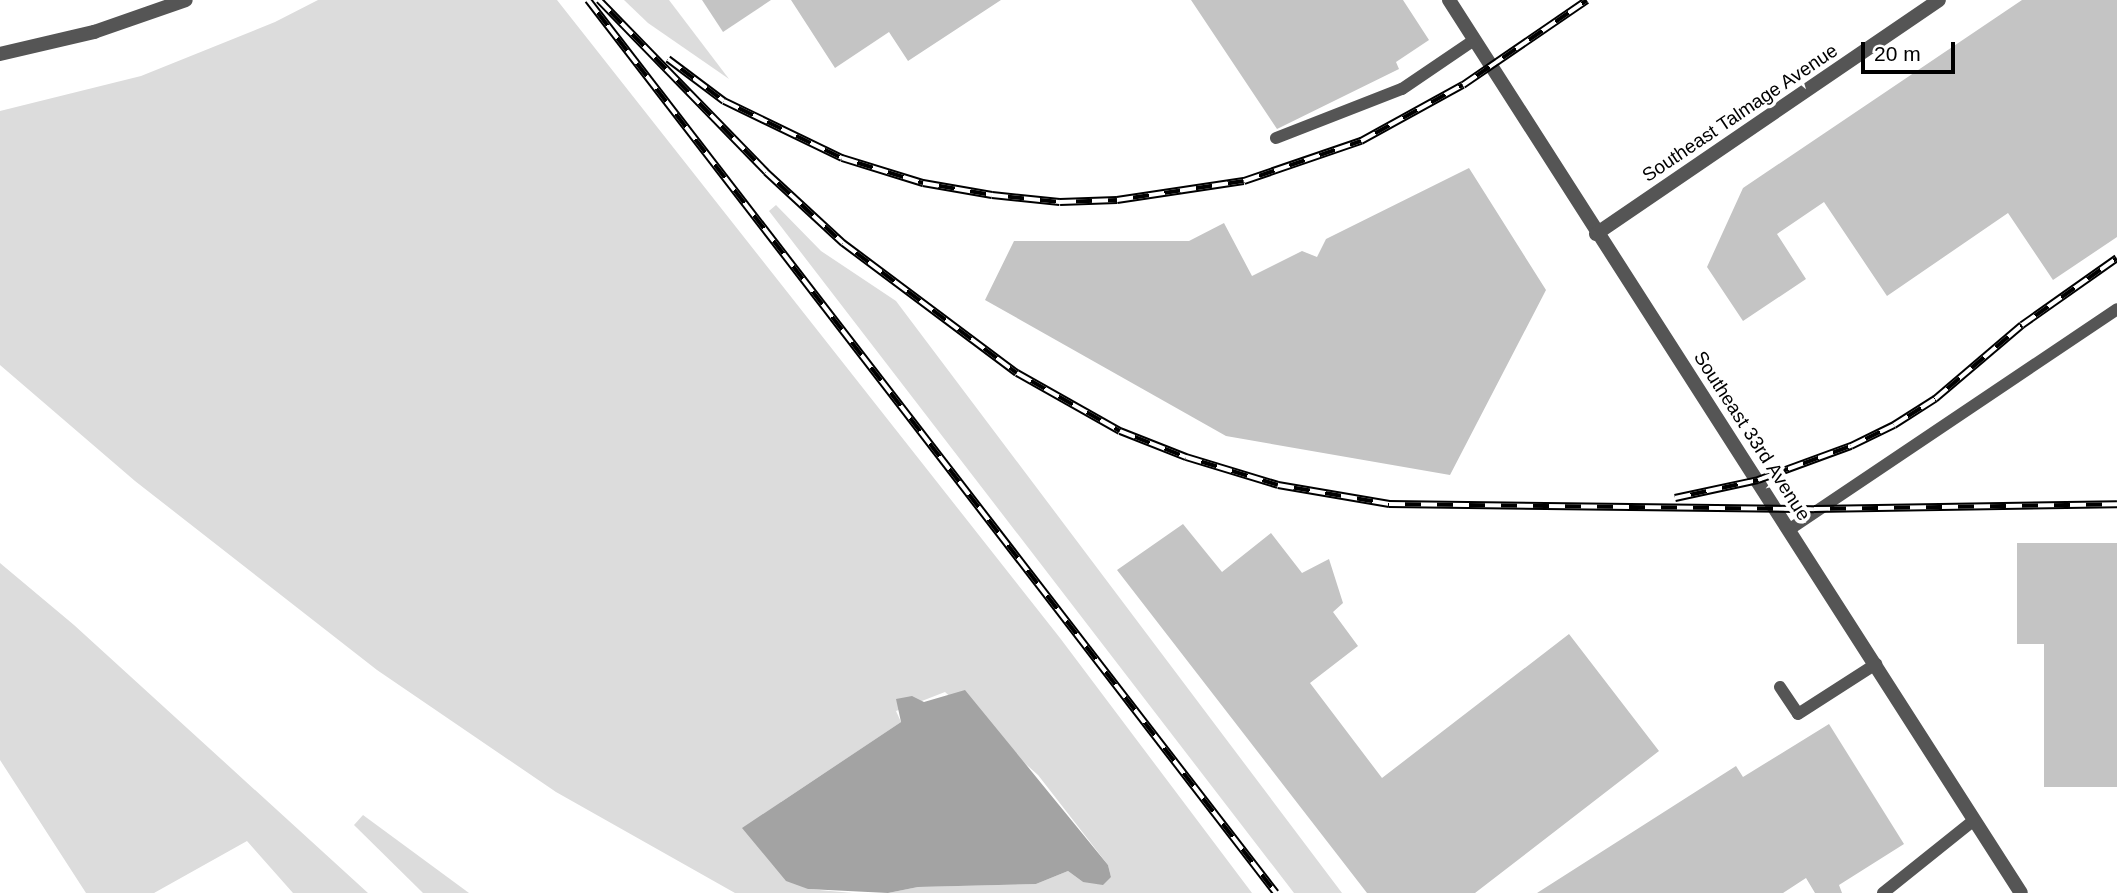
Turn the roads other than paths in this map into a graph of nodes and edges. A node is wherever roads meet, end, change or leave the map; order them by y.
1 (1449, 0) edge
2 (1939, 0) edge
3 (178, 2) edge
4 (1474, 40) junction
5 (0, 54) edge
6 (1276, 138) dead end
7 (1596, 234) junction
8 (2117, 309) edge
9 (1790, 529) junction
10 (1876, 664) junction
11 (1780, 687) dead end
12 (1974, 820) junction
13 (1883, 893) edge
14 (2021, 893) edge

1 - 4 street, Southeast 33rd Avenue
2 - 7 street, Southeast Talmage Avenue
3 - 5 street
4 - 6 lane
4 - 7 street, Southeast 33rd Avenue
7 - 9 street, Southeast 33rd Avenue
8 - 9 lane
9 - 10 street, Southeast 33rd Avenue
10 - 11 lane
10 - 12 street, Southeast 33rd Avenue
12 - 13 lane
12 - 14 street, Southeast 33rd Avenue

